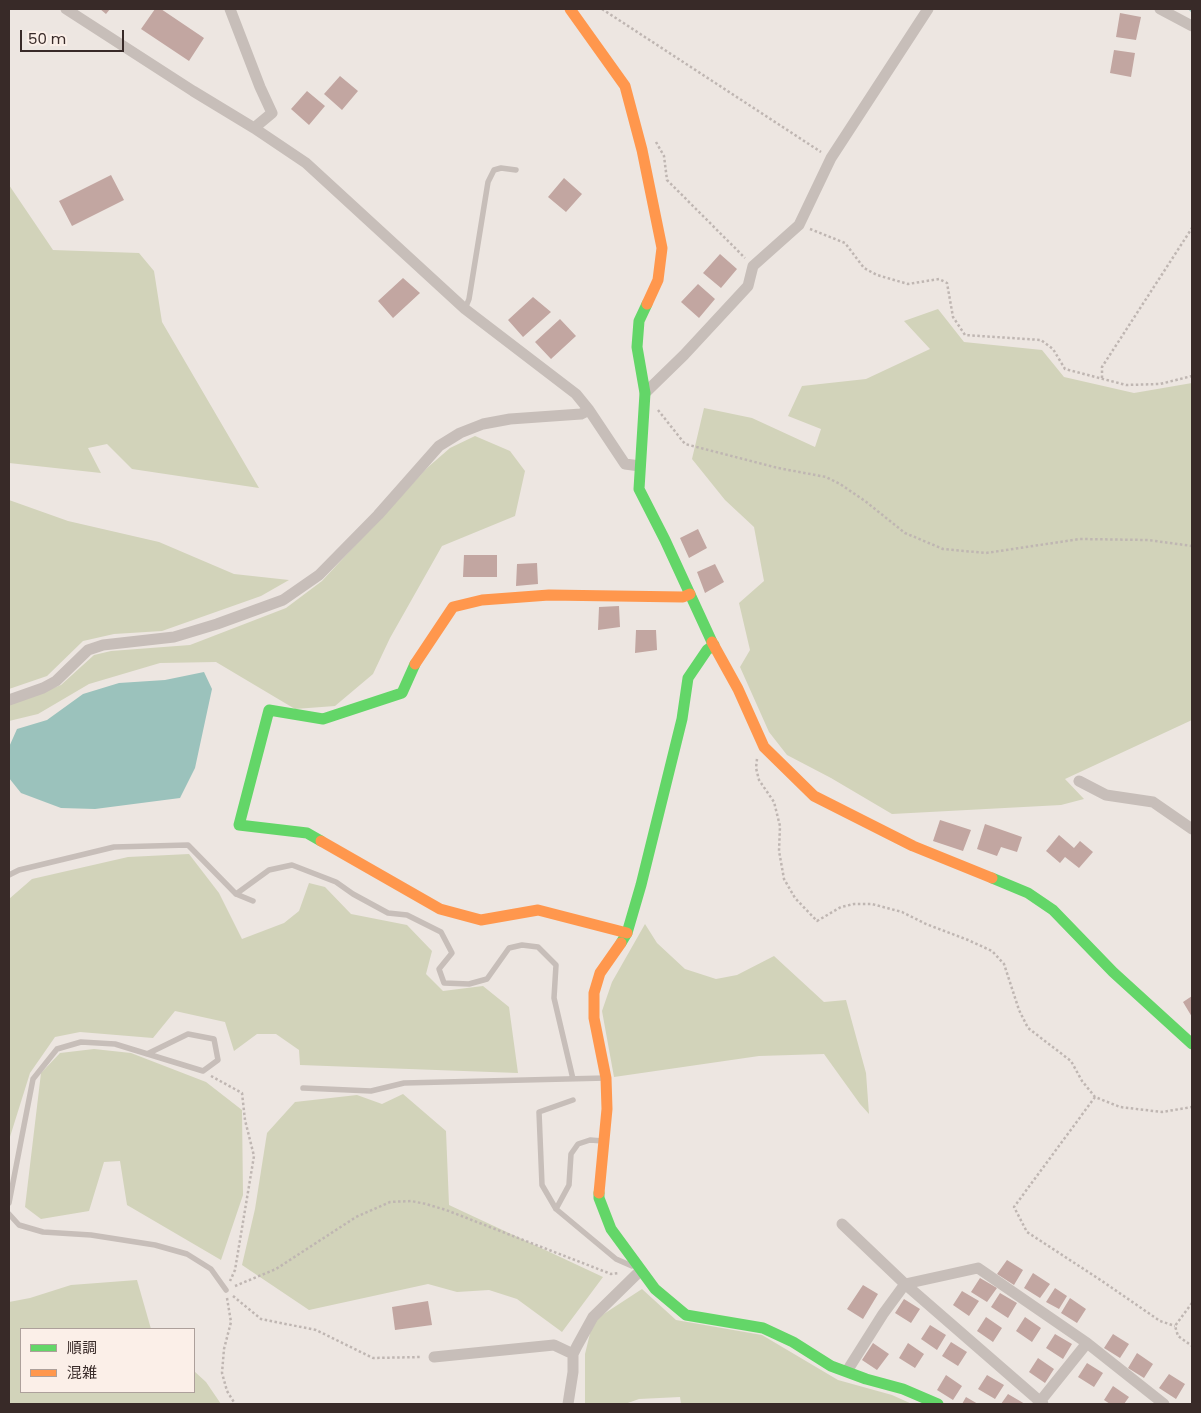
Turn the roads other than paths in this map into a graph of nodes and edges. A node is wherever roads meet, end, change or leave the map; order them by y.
1 (66, 9) edge
2 (230, 9) edge
3 (570, 9) edge
4 (928, 9) edge
5 (1160, 9) edge
6 (1192, 26) edge
7 (254, 128) junction
8 (516, 170) dead end
9 (465, 310) junction
10 (645, 393) junction
11 (589, 410) junction
12 (640, 466) junction
13 (690, 594) junction
14 (714, 646) junction
15 (9, 700) edge
16 (1079, 781) dead end
17 (1192, 830) edge
18 (9, 875) edge
19 (236, 894) junction
20 (253, 901) dead end
21 (627, 933) junction
22 (1192, 1044) edge
23 (147, 1054) junction
24 (606, 1078) junction
25 (573, 1079) junction
26 (303, 1088) dead end
27 (573, 1100) dead end
28 (603, 1141) junction
29 (9, 1204) edge
30 (556, 1209) junction
31 (9, 1214) edge
32 (842, 1224) dead end
33 (641, 1270) junction
34 (905, 1284) junction
35 (226, 1290) road end
36 (1088, 1343) junction
37 (573, 1354) junction
38 (434, 1357) road end
39 (847, 1371) junction
40 (1041, 1403) edge
41 (568, 1404) edge
42 (938, 1404) edge
43 (1164, 1404) edge

1 - 7 street
2 - 7 street
3 - 10 street
4 - 10 street
5 - 6 street
7 - 9 street
8 - 9 lane
9 - 11 street
10 - 12 street
11 - 12 street
11 - 15 street
12 - 13 street
13 - 14 street
13 - 21 street
14 - 21 street
14 - 22 street
16 - 17 street
18 - 19 lane
19 - 20 lane
19 - 25 lane
21 - 24 street
23 - 23 lane
23 - 29 lane
24 - 25 lane
24 - 28 street
25 - 26 lane
27 - 30 lane
28 - 30 lane
28 - 33 street
30 - 33 lane
31 - 35 lane
32 - 34 street
33 - 37 street
33 - 39 street
34 - 36 street
34 - 39 street
34 - 40 street
36 - 40 street
36 - 43 street
37 - 38 street
37 - 41 street
39 - 42 street

